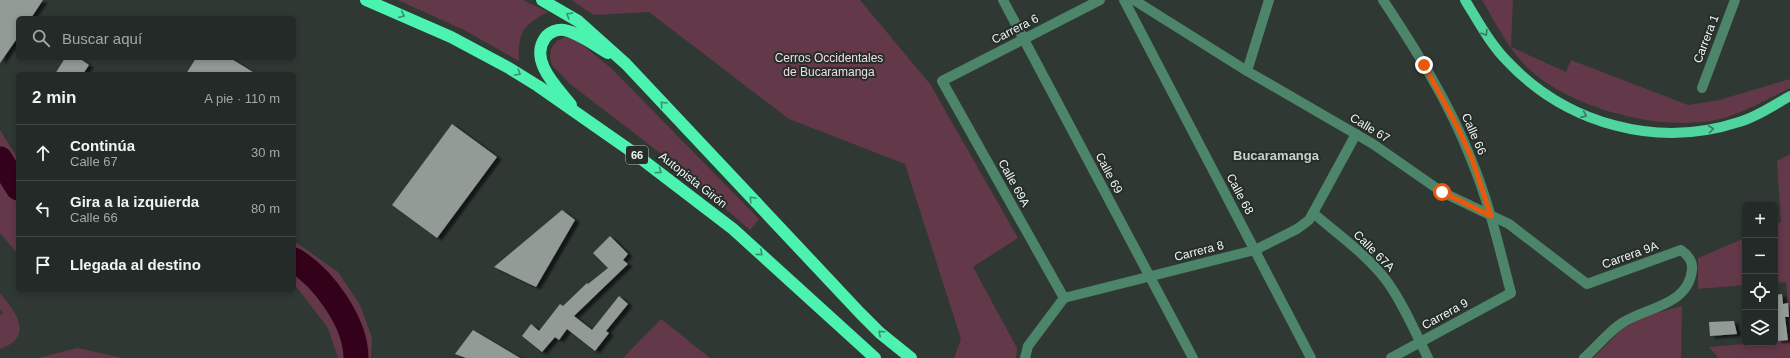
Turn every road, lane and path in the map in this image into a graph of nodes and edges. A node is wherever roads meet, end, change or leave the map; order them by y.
1 (366, 0) edge
2 (542, 0) edge
3 (1003, 0) edge
4 (1100, 0) edge
5 (1124, 0) edge
6 (1134, 0) edge
7 (1269, 0) edge
8 (1383, 0) edge
9 (1465, 0) edge
10 (1735, 0) edge
11 (1024, 39) junction
12 (626, 64) junction
13 (1247, 71) junction
14 (942, 82) joint
15 (1702, 88) dead end
16 (1790, 96) edge
17 (578, 114) junction
18 (1356, 134) junction
19 (1313, 213) junction
20 (1491, 216) junction
21 (1255, 250) junction
22 (1150, 276) junction
23 (1588, 284) joint
24 (1510, 293) joint
25 (1064, 298) junction
26 (1420, 342) junction
27 (875, 358) edge
28 (911, 358) edge
29 (1025, 358) edge
30 (1193, 358) edge
31 (1311, 358) edge
32 (1391, 358) edge
33 (1428, 358) edge
34 (1584, 358) edge

1 -> 17 highway, Autopista Girón / 66
12 -> 2 highway, Autopista Girón
3 - 11 street, Calle 69
4 - 11 street, Carrera 6
5 - 21 street, Calle 68
6 - 13 street, Calle 67
7 - 13 street
8 - 20 street, Calle 66
9 -> 16 main road
10 - 15 street, Carrera 1
11 - 14 street, Carrera 6
11 - 22 street, Calle 69
12 - 17 highway
28 -> 12 highway, Autopista Girón
13 - 18 street, Calle 67
14 - 25 street, Calle 69A
17 -> 27 highway, Autopista Girón / 66
18 - 19 street, Carrera 8
18 - 20 street, Calle 67
19 - 21 street, Carrera 8
19 - 26 street, Calle 67A
20 - 23 street, Calle 67
20 - 24 street, Calle 66
21 - 22 street, Carrera 8
21 - 31 street, Calle 68
22 - 25 street, Carrera 8
22 - 30 street, Calle 69
23 - 34 street, Carrera 9A
24 - 26 street, Carrera 9
25 - 29 street
26 - 32 street, Carrera 9
26 - 33 street, Calle 67A

